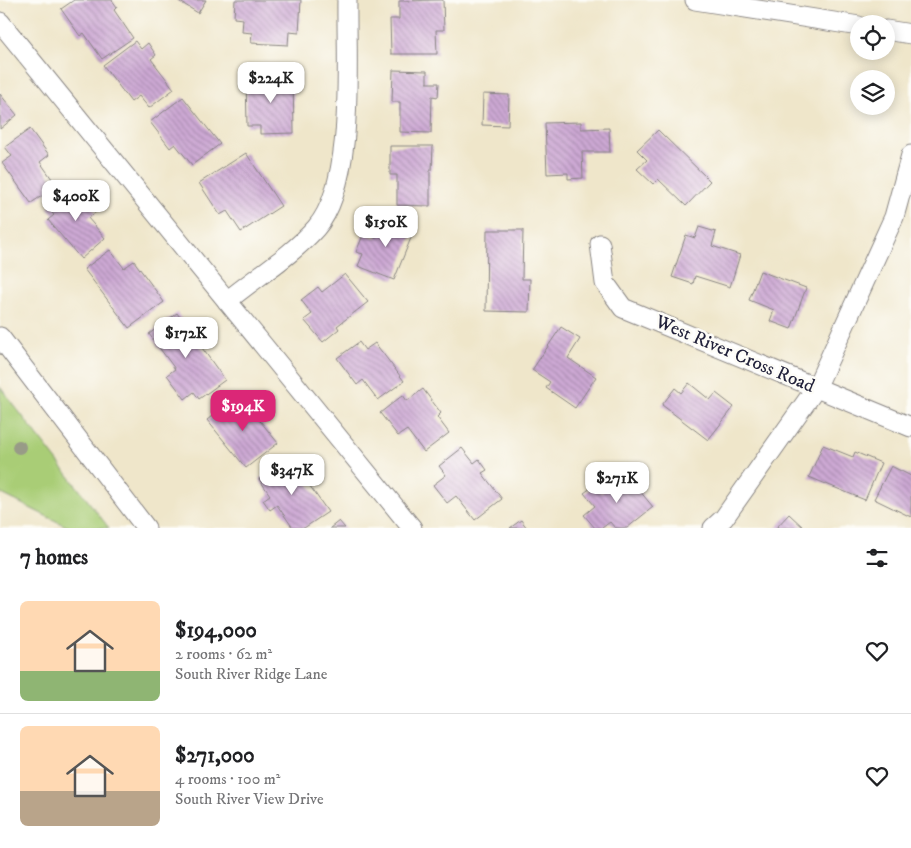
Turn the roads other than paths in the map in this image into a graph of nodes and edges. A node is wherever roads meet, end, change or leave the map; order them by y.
1 (347, 0) edge
2 (695, 0) edge
3 (0, 22) edge
4 (850, 25) edge
5 (895, 31) edge
6 (911, 34) edge
7 (911, 155) edge
8 (600, 244) dead end
9 (227, 301) junction
10 (0, 337) edge
11 (816, 388) junction
12 (911, 427) edge
13 (146, 528) edge
14 (412, 528) edge
15 (713, 528) edge

1 - 9 street
2 - 4 street
3 - 9 street
5 - 6 street
7 - 11 street
8 - 11 street, West River Cross Road
9 - 14 street
10 - 13 street
11 - 12 street, West River Cross Road
11 - 15 street

